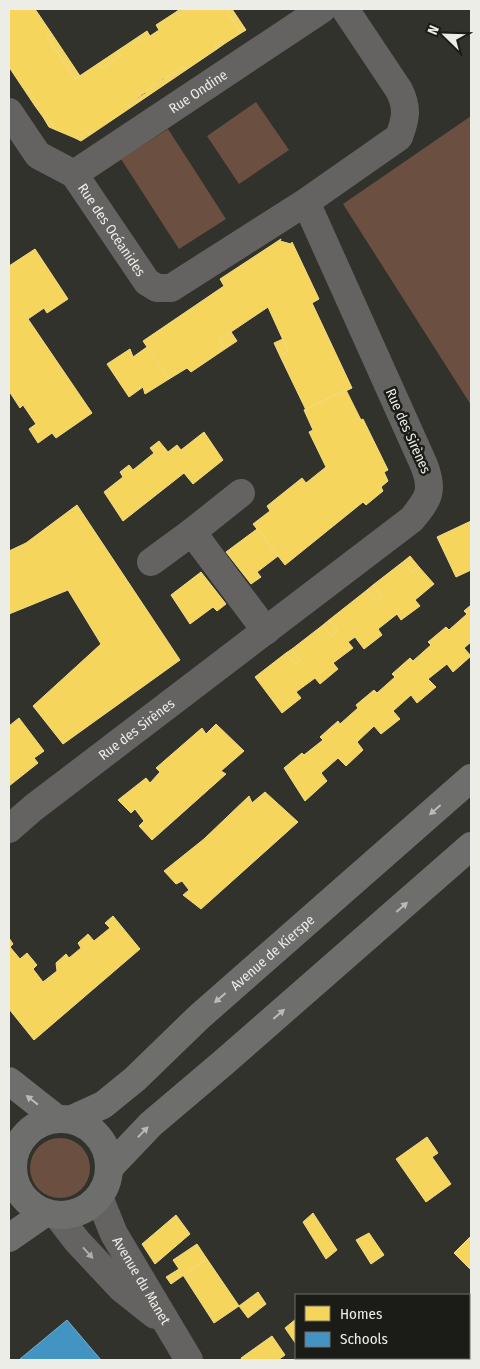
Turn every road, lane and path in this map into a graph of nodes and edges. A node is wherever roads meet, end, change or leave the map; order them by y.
1 (322, 9) edge
2 (345, 9) edge
3 (9, 112) edge
4 (74, 174) junction
5 (306, 202) junction
6 (241, 494) dead end
7 (192, 532) junction
8 (151, 562) dead end
9 (266, 631) junction
10 (471, 778) edge
11 (9, 829) edge
12 (471, 846) edge
13 (9, 1081) edge
14 (64, 1119) junction
15 (11, 1151) edge
16 (110, 1167) junction
17 (12, 1185) edge
18 (99, 1197) junction
19 (51, 1214) junction
20 (9, 1238) edge
21 (170, 1327) junction
22 (189, 1360) edge

1 - 4 street, Rue Ondine
2 - 5 street, Rue des Océanides
3 - 4 street, Rue des Océanides
4 - 5 street, Rue des Océanides
5 - 9 street, Rue des Sirènes
6 - 7 street
7 - 8 street
7 - 9 street
9 - 11 street, Rue des Sirènes
10 -> 14 main road, Avenue de Kierspe
16 -> 12 main road
14 -> 13 main road
14 - 15 main road
14 - 16 main road
15 - 17 main road
16 - 18 main road
17 - 19 main road
18 - 19 main road
18 - 21 street, Avenue du Manet
19 - 20 main road
19 -> 21 street
21 - 22 street, Avenue du Manet

